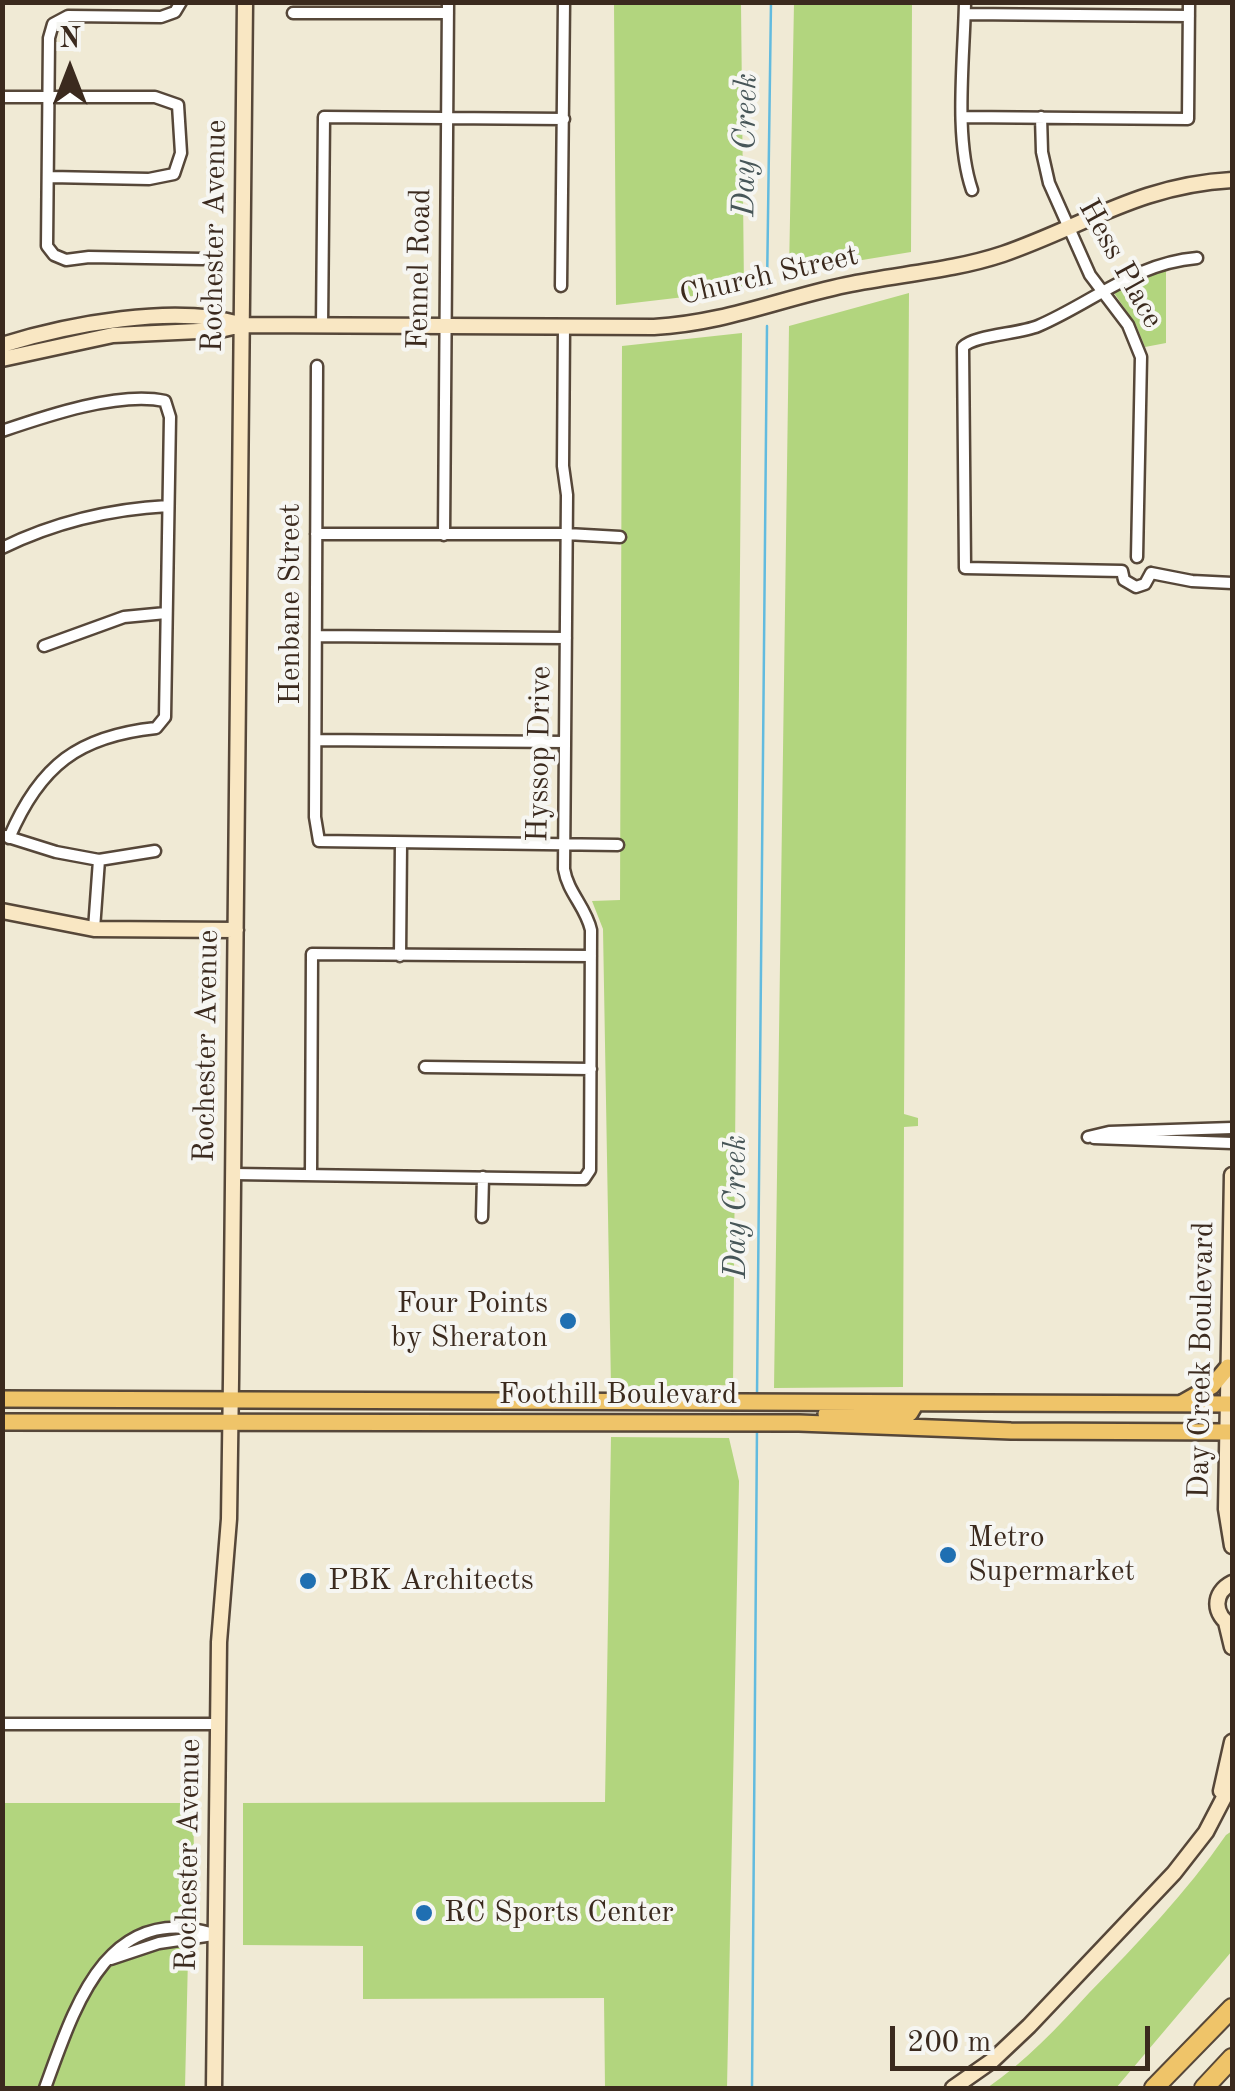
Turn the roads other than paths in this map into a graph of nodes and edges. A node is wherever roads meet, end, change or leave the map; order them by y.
1 (244, 2) edge
2 (564, 2) edge
3 (1189, 2) edge
4 (178, 7) edge
5 (448, 8) edge
6 (965, 8) edge
7 (293, 13) dead end
8 (1189, 16) junction
9 (2, 97) edge
10 (49, 97) junction
11 (964, 117) junction
12 (1041, 117) junction
13 (447, 119) junction
14 (564, 119) junction
15 (50, 177) junction
16 (1232, 180) edge
17 (972, 190) dead end
18 (1068, 226) junction
19 (1196, 258) dead end
20 (203, 259) dead end
21 (561, 286) dead end
22 (1102, 293) junction
23 (242, 326) junction
24 (322, 326) junction
25 (444, 326) junction
26 (564, 326) junction
27 (2, 346) edge
28 (2, 359) edge
29 (317, 366) dead end
30 (2, 432) edge
31 (168, 506) junction
32 (316, 534) junction
33 (567, 534) junction
34 (444, 535) junction
35 (620, 538) dead end
36 (2, 548) edge
37 (1138, 558) junction
38 (1122, 571) junction
39 (1151, 573) junction
40 (1232, 583) edge
41 (166, 613) junction
42 (316, 636) junction
43 (566, 638) junction
44 (44, 646) dead end
45 (316, 740) junction
46 (565, 742) junction
47 (6, 836) edge
48 (401, 844) junction
49 (618, 844) dead end
50 (564, 845) junction
51 (154, 851) dead end
52 (99, 860) junction
53 (2, 911) edge
54 (94, 930) junction
55 (236, 930) junction
56 (400, 956) junction
57 (591, 956) junction
58 (424, 1067) dead end
59 (591, 1069) junction
60 (1232, 1128) edge
61 (1232, 1143) edge
62 (234, 1174) junction
63 (311, 1175) junction
64 (1232, 1175) edge
65 (483, 1177) junction
66 (482, 1217) dead end
67 (1228, 1367) junction
68 (2, 1399) edge
69 (230, 1400) junction
70 (916, 1403) junction
71 (1182, 1403) junction
72 (1230, 1404) edge
73 (230, 1421) junction
74 (2, 1422) edge
75 (799, 1423) junction
76 (1230, 1432) edge
77 (1232, 1546) edge
78 (1232, 1579) edge
79 (1229, 1624) edge
80 (1232, 1647) edge
81 (2, 1724) edge
82 (218, 1724) junction
83 (1232, 1742) edge
84 (1232, 1782) edge
85 (1221, 1801) junction
86 (214, 1934) junction
87 (1232, 2008) edge
88 (1232, 2058) edge
89 (45, 2088) edge
90 (214, 2088) edge
91 (952, 2088) edge
92 (1154, 2088) edge
93 (1204, 2088) edge

1 - 23 main road, Rochester Avenue
2 - 14 street
3 - 8 street
4 - 10 street
5 - 7 street
5 - 13 street, Fennel Road
6 - 8 street
6 - 11 street
8 - 12 street
9 - 10 street
10 - 15 street
10 - 15 street
11 - 12 street
11 - 17 street
12 - 18 street, Hess Place
13 - 14 street
13 - 24 street
13 - 25 street, Fennel Road
14 - 21 street
15 - 20 street
16 - 18 main road, Church Street
18 - 22 street, Hess Place
18 - 26 main road, Church Street
19 - 22 street
22 - 37 street, Hess Place
22 - 38 street
23 - 24 main road, Church Street
23 - 27 main road, Church Street
23 - 28 main road, Church Street
23 - 55 main road, Rochester Avenue
24 - 25 main road, Church Street
25 - 26 main road, Church Street
25 - 34 street, Fennel Road
26 - 33 street, Hyssop Drive
29 - 32 street, Henbane Street
30 - 31 street
31 - 36 street
31 - 41 street
32 - 34 street
32 - 42 street, Henbane Street
33 - 34 street
33 - 35 street
33 - 43 street, Hyssop Drive
37 - 38 street
37 - 39 street
38 - 39 street
39 - 40 street
41 - 44 street
41 - 47 street
42 - 43 street
42 - 45 street, Henbane Street
43 - 46 street, Hyssop Drive
45 - 46 street
45 - 48 street, Henbane Street
46 - 50 street, Hyssop Drive
47 - 52 street
48 - 50 street
48 - 56 street
49 - 50 street
50 - 57 street, Hyssop Drive
51 - 52 street
52 - 54 street
53 - 54 main road
54 - 55 main road
55 - 62 main road, Rochester Avenue
56 - 57 street
56 - 63 street
57 - 59 street, Hyssop Drive
58 - 59 street
59 - 65 street, Hyssop Drive
60 - 61 street
62 - 63 street
62 - 69 main road, Rochester Avenue
63 - 65 street
64 - 67 main road, Day Creek Boulevard
65 - 66 street
67 - 71 main road
67 - 72 main road, Day Creek Boulevard
68 - 69 main road, Foothill Boulevard
69 - 70 main road, Foothill Boulevard
69 - 73 main road, Rochester Avenue
70 - 71 main road, Foothill Boulevard
70 - 75 main road
71 - 72 main road, Foothill Boulevard
72 - 76 main road, Day Creek Boulevard
73 - 74 main road, Foothill Boulevard
73 - 75 main road, Foothill Boulevard
73 - 82 main road, Rochester Avenue
75 - 76 main road, Foothill Boulevard
76 - 77 main road, Day Creek Boulevard
78 - 79 main road
79 - 80 main road
81 - 82 street
82 - 86 main road, Rochester Avenue
83 - 85 main road
84 - 85 main road
85 - 91 main road
86 - 89 street
86 - 90 main road, Rochester Avenue
87 - 92 highway
88 - 93 highway

